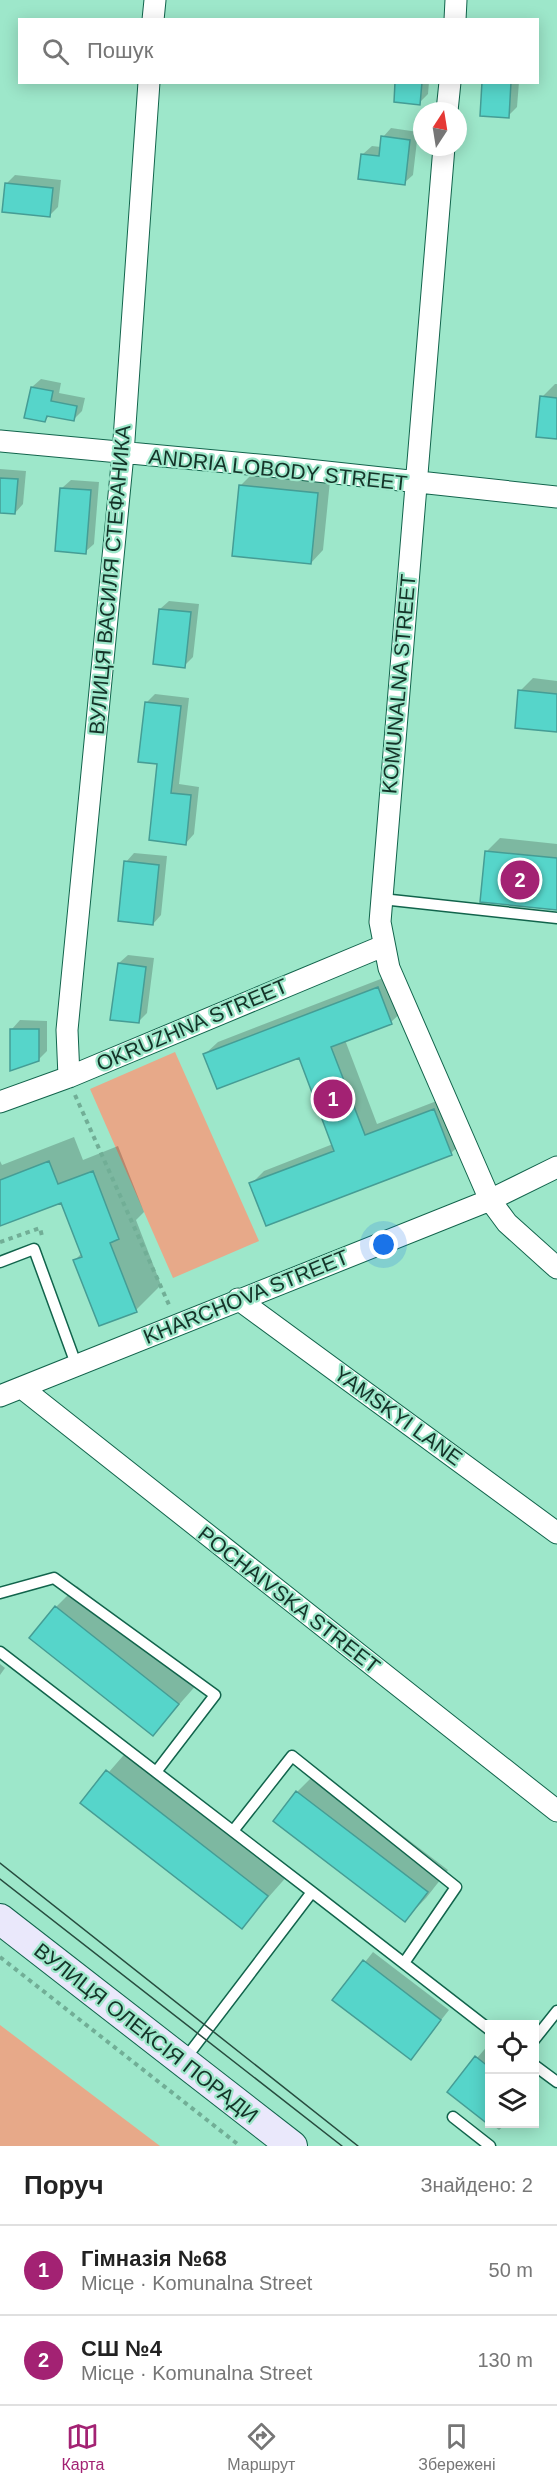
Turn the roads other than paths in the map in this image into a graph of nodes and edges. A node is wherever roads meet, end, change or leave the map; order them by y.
1 (155, 0) edge
2 (456, 0) edge
3 (153, 18) edge
4 (455, 18) edge
5 (149, 84) edge
6 (450, 84) edge
7 (448, 102) edge
8 (443, 156) edge
9 (0, 441) edge
10 (123, 454) junction
11 (415, 483) junction
12 (557, 497) edge
13 (382, 898) junction
14 (557, 918) edge
15 (383, 946) junction
16 (69, 1077) junction
17 (0, 1102) edge
18 (557, 1167) edge
19 (490, 1200) junction
20 (0, 1262) edge
21 (557, 1268) edge
22 (238, 1299) junction
23 (76, 1364) junction
24 (22, 1388) junction
25 (0, 1396) edge
26 (557, 1533) edge
27 (0, 1593) edge
28 (0, 1652) edge
29 (156, 1772) junction
30 (557, 1811) edge
31 (233, 1831) junction
32 (312, 1892) junction
33 (0, 1920) edge
34 (404, 1963) junction
35 (557, 2011) edge
36 (485, 2027) edge
37 (539, 2034) edge
38 (183, 2062) junction
39 (539, 2069) edge
40 (557, 2082) edge
41 (453, 2117) dead end
42 (292, 2146) edge
43 (490, 2146) edge

1 - 3 street
2 - 4 street
5 - 10 street, ВУЛИЦЯ ВАСИЛЯ СТЕФАНИКА
6 - 7 street
8 - 11 street, KOMUNALNA STREET
9 - 10 street, ANDRIA LOBODY STREET
10 - 11 street, ANDRIA LOBODY STREET
10 - 16 street, ВУЛИЦЯ ВАСИЛЯ СТЕФАНИКА
11 - 12 street, ANDRIA LOBODY STREET
11 - 13 street, KOMUNALNA STREET
13 - 14 lane
13 - 15 street, KOMUNALNA STREET
15 - 16 street, OKRUZHNA STREET
15 - 19 street, KOMUNALNA STREET
16 - 17 street, OKRUZHNA STREET
18 - 19 street, KHARCHOVA STREET
19 - 21 street, KOMUNALNA STREET
19 - 22 street, KHARCHOVA STREET
20 - 23 lane
22 - 23 street, KHARCHOVA STREET
22 - 26 street, YAMSKYI LANE
23 - 24 street, KHARCHOVA STREET
24 - 25 street, KHARCHOVA STREET
24 - 30 street, POCHAIVSKA STREET
27 - 29 lane
28 - 29 lane
29 - 31 lane
31 - 32 lane
31 - 34 lane
32 - 34 lane
32 - 38 lane
33 - 38 main road, ВУЛИЦЯ ОЛЕКСІЯ ПОРАДИ
34 - 36 lane
35 - 37 lane
38 - 42 main road, ВУЛИЦЯ ОЛЕКСІЯ ПОРАДИ
39 - 40 lane
41 - 43 lane

